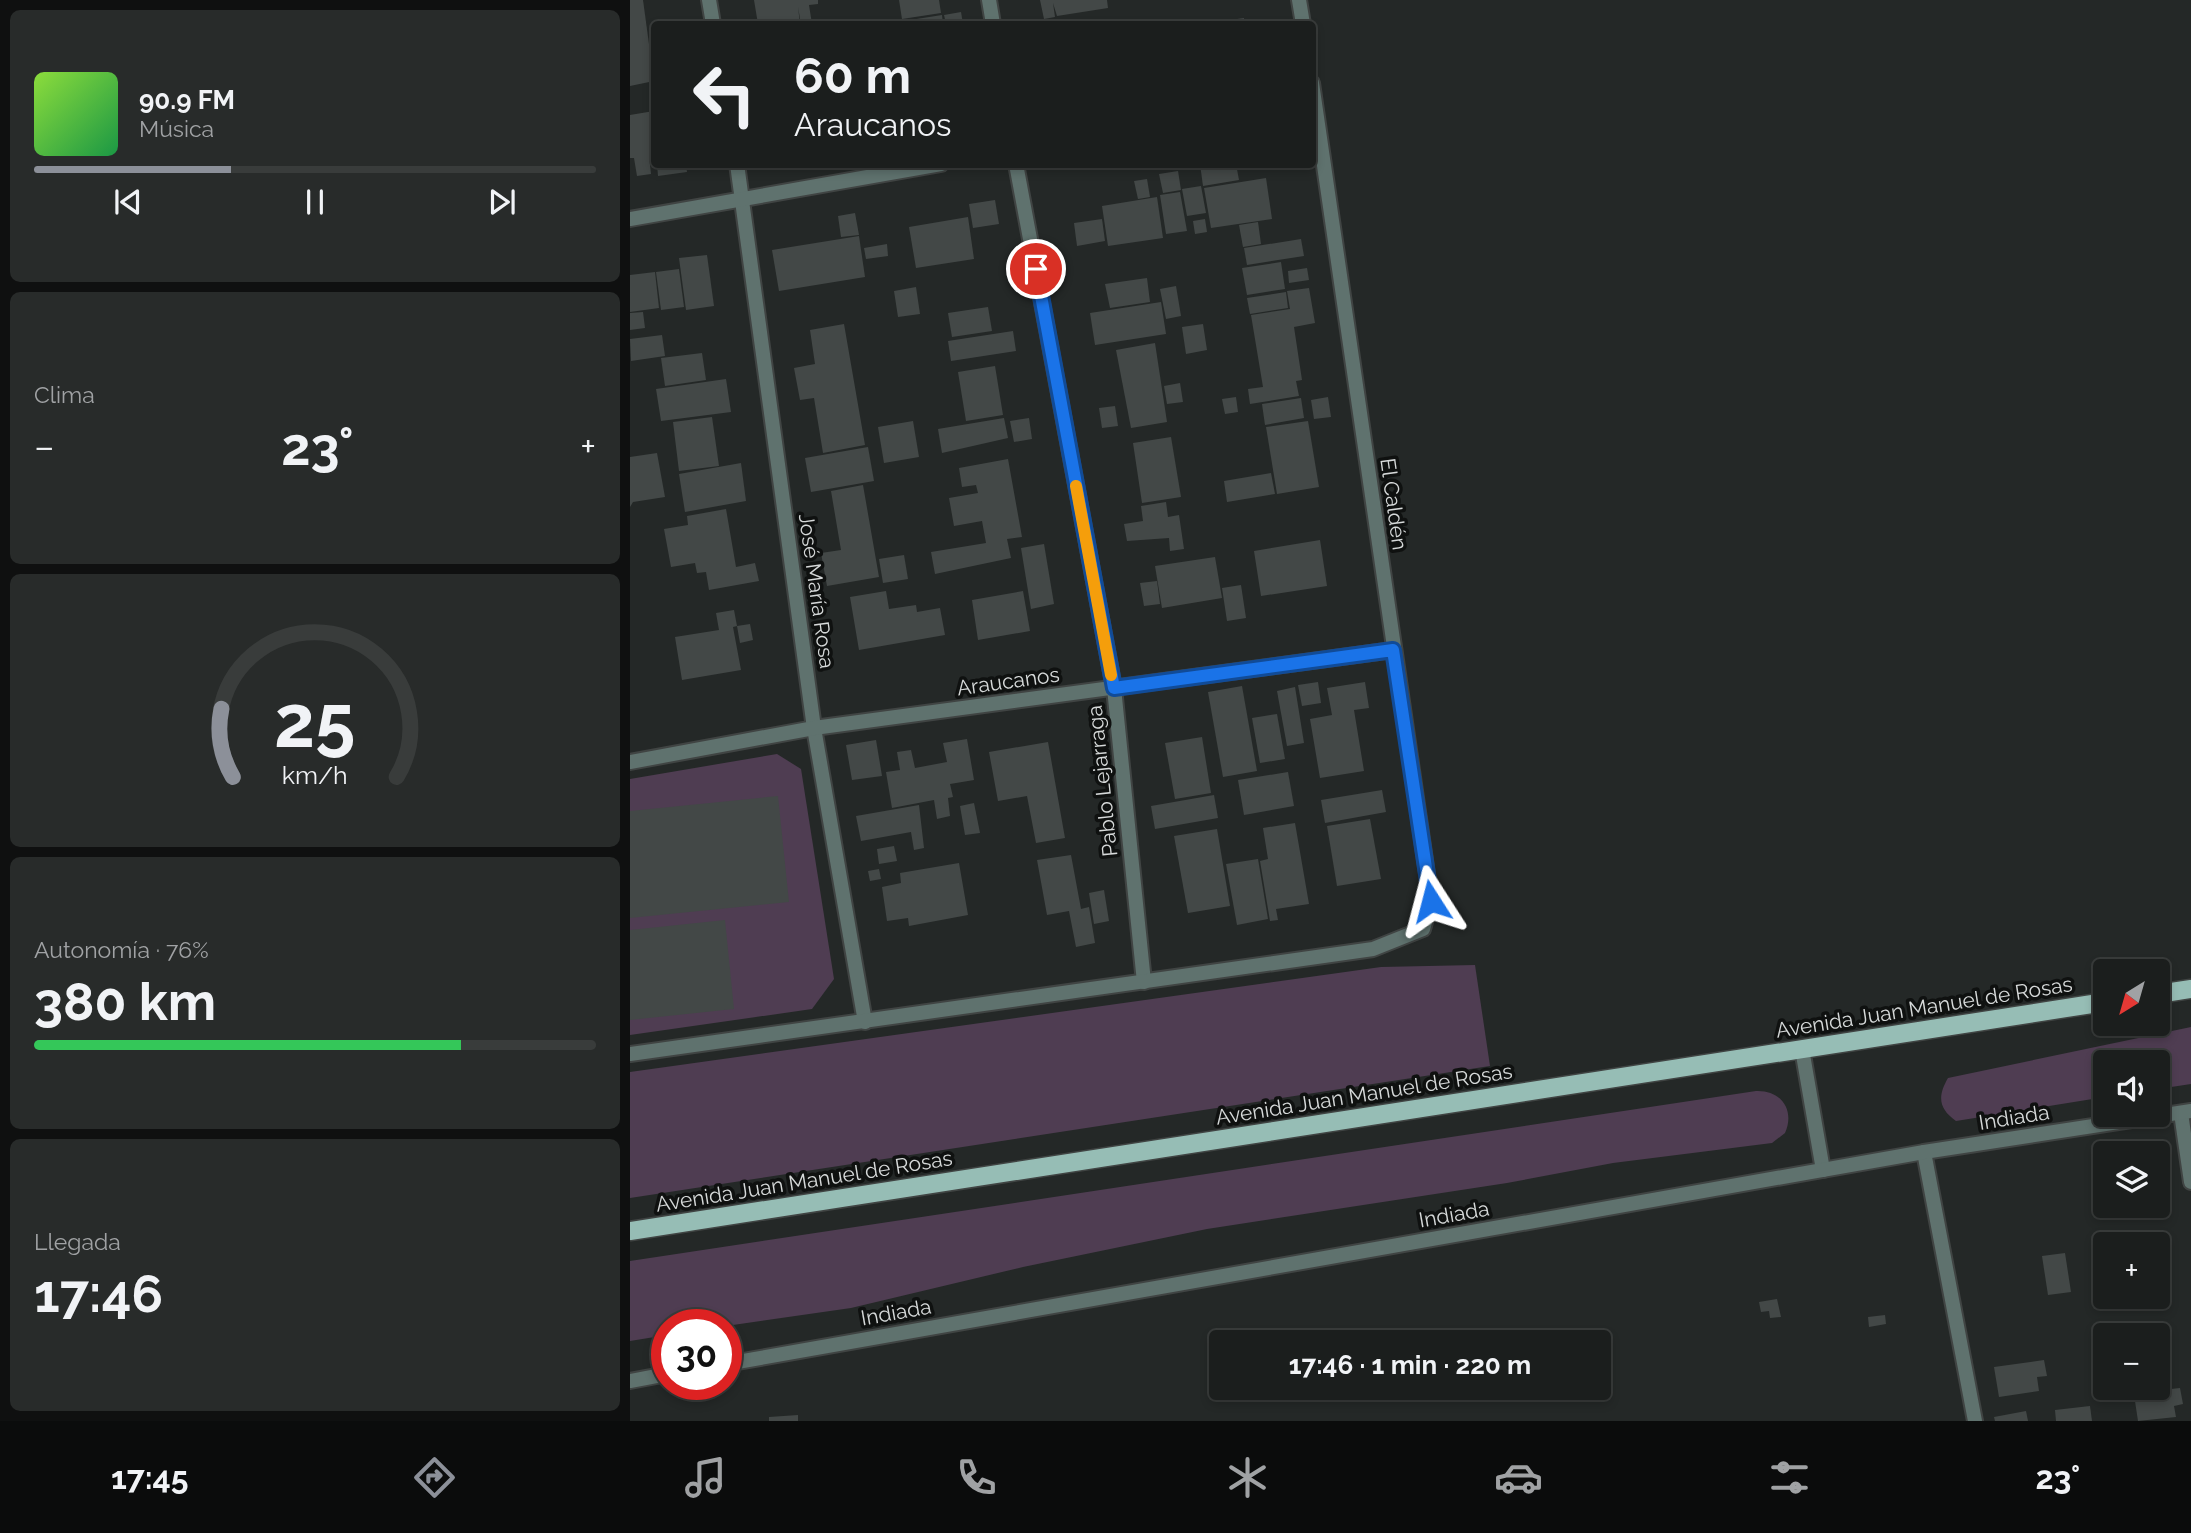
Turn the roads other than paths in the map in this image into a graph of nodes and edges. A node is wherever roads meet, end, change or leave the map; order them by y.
1 (709, 0) edge
2 (989, 0) edge
3 (1299, 0) edge
4 (712, 21) edge
5 (992, 21) edge
6 (1302, 21) edge
7 (1316, 113) edge
8 (738, 168) edge
9 (919, 168) edge
10 (1017, 168) edge
11 (743, 199) junction
12 (630, 219) edge
13 (1393, 650) junction
14 (1114, 688) junction
15 (814, 729) junction
16 (630, 762) edge
17 (1144, 982) junction
18 (2191, 989) edge
19 (2170, 992) edge
20 (2093, 1004) edge
21 (865, 1022) junction
22 (1802, 1049) junction
23 (630, 1054) edge
24 (2186, 1112) edge
25 (1924, 1152) junction
26 (1823, 1170) junction
27 (2191, 1182) edge
28 (630, 1231) edge
29 (742, 1361) edge
30 (651, 1377) edge
31 (630, 1381) edge
32 (1975, 1421) edge

1 - 4 street
2 - 5 street
3 - 6 street
7 - 13 street, El Caldén
8 - 11 street, José María Rosa
9 - 11 street
10 - 14 street, Pablo Lejarraga
11 - 12 street
11 - 15 street, José María Rosa
13 - 14 street, Araucanos
13 - 17 street, El Caldén
14 - 15 street, Araucanos
14 - 17 street, Pablo Lejarraga
15 - 16 street, Araucanos
15 - 21 street, José María Rosa
17 - 21 street
18 - 19 main road
20 - 22 main road, Avenida Juan Manuel de Rosas
21 - 23 street
22 - 26 street
22 - 28 main road, Avenida Juan Manuel de Rosas
24 - 25 street, Indiada
24 - 27 street
25 - 26 street, Indiada
25 - 32 street
26 - 29 street, Indiada
30 - 31 street

